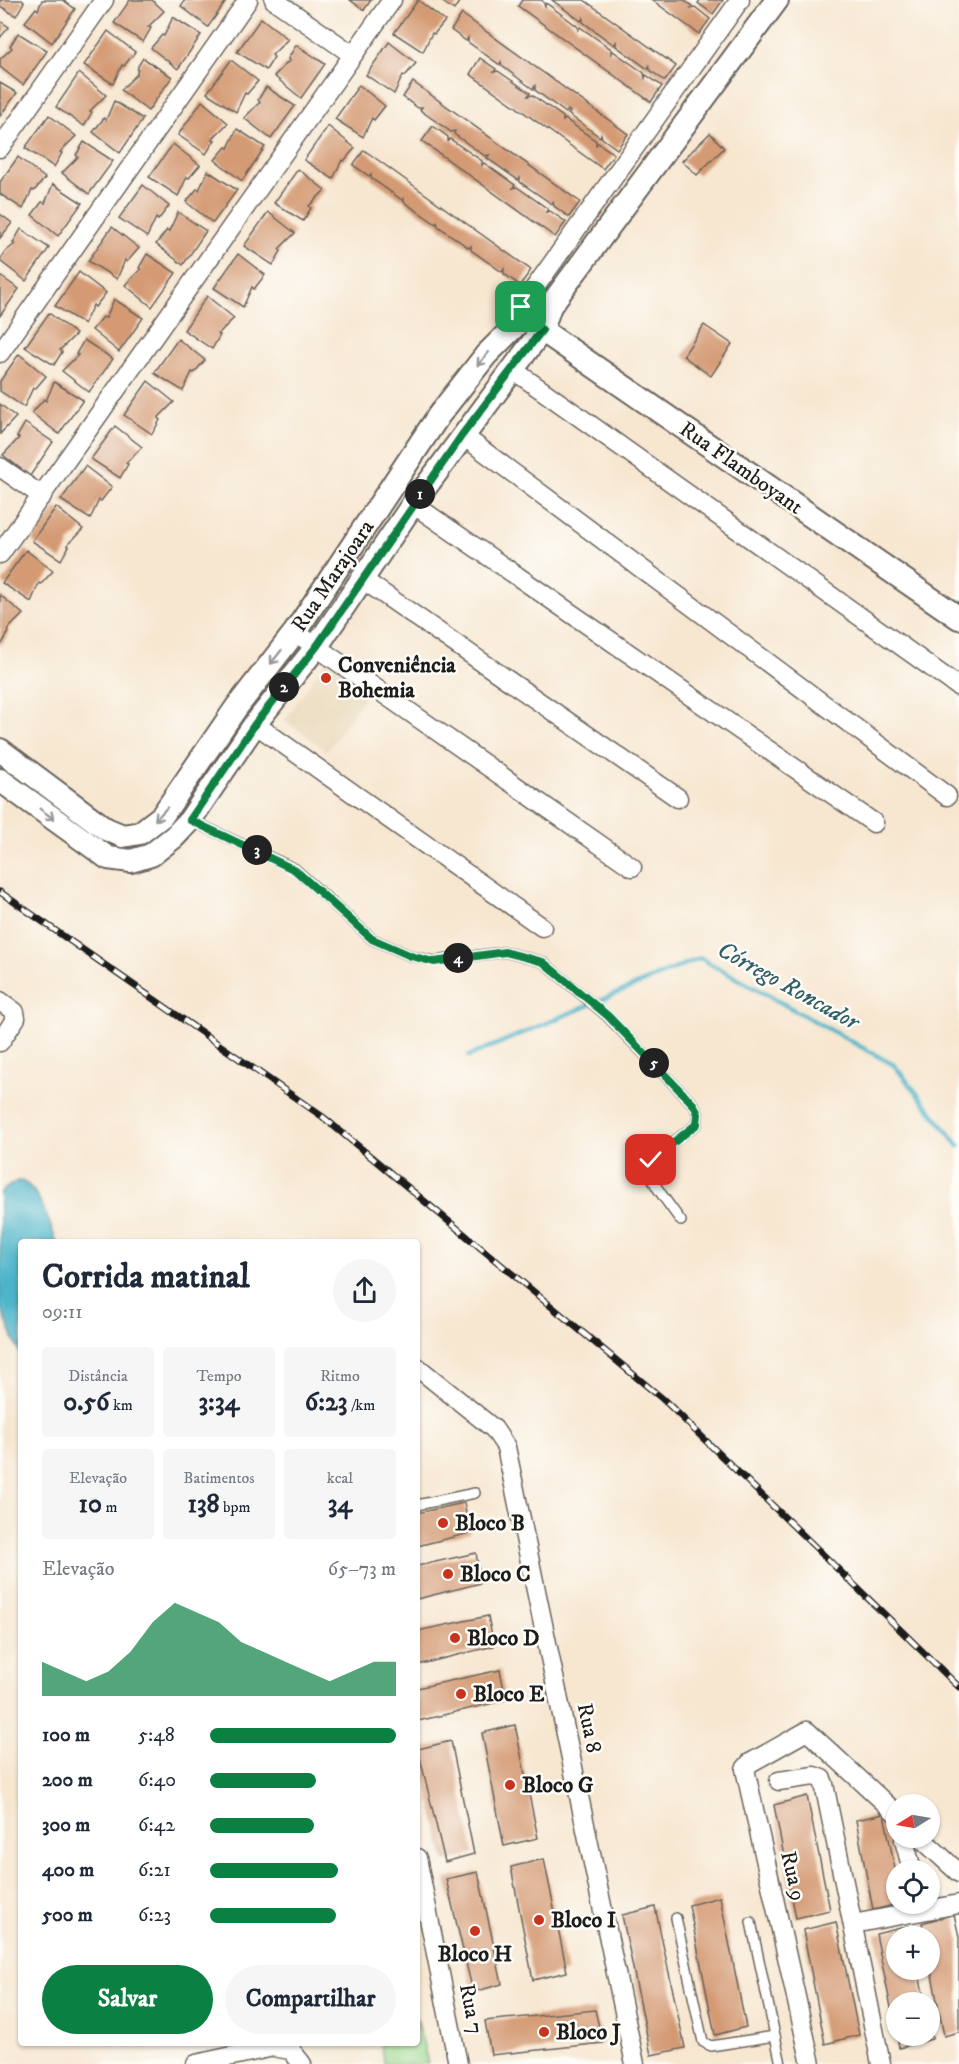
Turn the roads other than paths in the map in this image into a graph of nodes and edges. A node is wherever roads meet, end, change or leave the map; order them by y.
1 (104, 0) edge
2 (248, 0) edge
3 (274, 0) edge
4 (392, 0) edge
5 (740, 0) edge
6 (777, 0) edge
7 (353, 55) junction
8 (0, 148) edge
9 (533, 324) junction
10 (0, 353) edge
11 (512, 369) junction
12 (462, 435) junction
13 (0, 467) edge
14 (42, 496) junction
15 (413, 504) junction
16 (0, 554) edge
17 (362, 579) junction
18 (959, 618) edge
19 (295, 632) junction
20 (317, 646) junction
21 (959, 687) edge
22 (255, 724) junction
23 (0, 750) edge
24 (0, 780) edge
25 (947, 796) dead end
26 (678, 798) dead end
27 (190, 820) junction
28 (874, 823) dead end
29 (140, 833) junction
30 (151, 855) junction
31 (632, 867) dead end
32 (542, 927) dead end
33 (0, 1001) edge
34 (0, 1042) edge
35 (681, 1221) dead end
36 (420, 1369) edge
37 (475, 1492) dead end
38 (420, 1504) edge
39 (779, 1782) dead end
40 (886, 1804) edge
41 (925, 1848) edge
42 (420, 1873) edge
43 (959, 1873) edge
44 (959, 1904) edge
45 (940, 1906) edge
46 (894, 1914) edge
47 (676, 1918) dead end
48 (751, 1922) dead end
49 (853, 1924) junction
50 (775, 2036) junction
51 (196, 2064) edge
52 (302, 2064) edge
53 (458, 2064) edge
54 (636, 2064) edge
55 (781, 2064) edge
56 (811, 2064) edge
57 (881, 2064) edge

1 - 8 street
2 - 10 street
3 - 7 street
4 - 7 street
5 - 9 street
6 - 9 street
7 - 14 street
9 - 11 street, Rua Marajoara
9 - 18 street, Rua Flamboyant
9 -> 19 street, Rua Marajoara
11 - 12 street, Rua Marajoara
11 - 21 street
12 - 15 street, Rua Marajoara
12 - 25 street
13 - 14 street
14 - 16 street
15 - 17 street, Rua Marajoara
15 - 28 street
17 - 20 street, Rua Marajoara
17 - 26 street
19 - 20 street
19 -> 29 street, Rua Marajoara
20 - 22 street, Rua Marajoara
20 - 31 street
22 - 27 street, Rua Marajoara
22 - 32 street
23 - 29 street
24 -> 30 street
27 - 30 street, Rua Marajoara
27 - 35 lane
29 - 30 street
33 - 34 street
36 - 54 street, Rua 8
37 - 38 lane
39 - 49 street
40 - 56 street, Rua 9
41 - 43 street
42 - 53 street, Rua 7
44 - 45 street
46 - 49 street
47 - 50 lane
48 - 50 lane
49 - 57 street
50 - 55 lane
51 - 52 street

